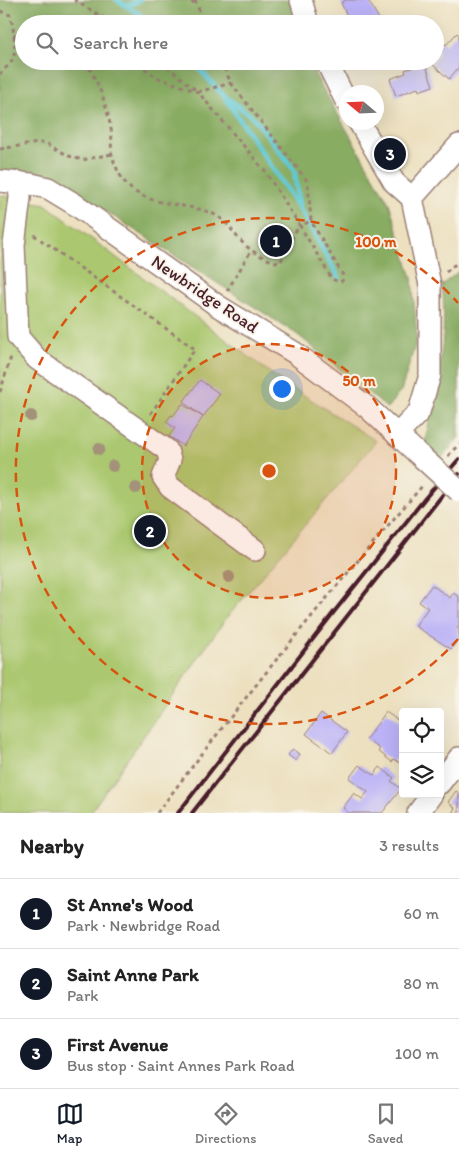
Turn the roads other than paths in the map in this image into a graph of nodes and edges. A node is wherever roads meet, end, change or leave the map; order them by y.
1 (301, 0) edge
2 (305, 15) edge
3 (330, 70) edge
4 (339, 87) edge
5 (364, 130) edge
6 (459, 145) edge
7 (9, 181) edge
8 (412, 198) junction
9 (397, 435) junction
10 (459, 491) edge
11 (255, 550) dead end
12 (459, 758) edge
13 (444, 778) edge
14 (429, 798) edge
15 (418, 813) edge

1 - 2 street
3 - 4 street
5 - 8 street
6 - 8 street
7 - 9 street, Newbridge Road
7 - 11 street
8 - 9 street
9 - 10 street, Newbridge Road, bridge
12 - 13 street
14 - 15 street

